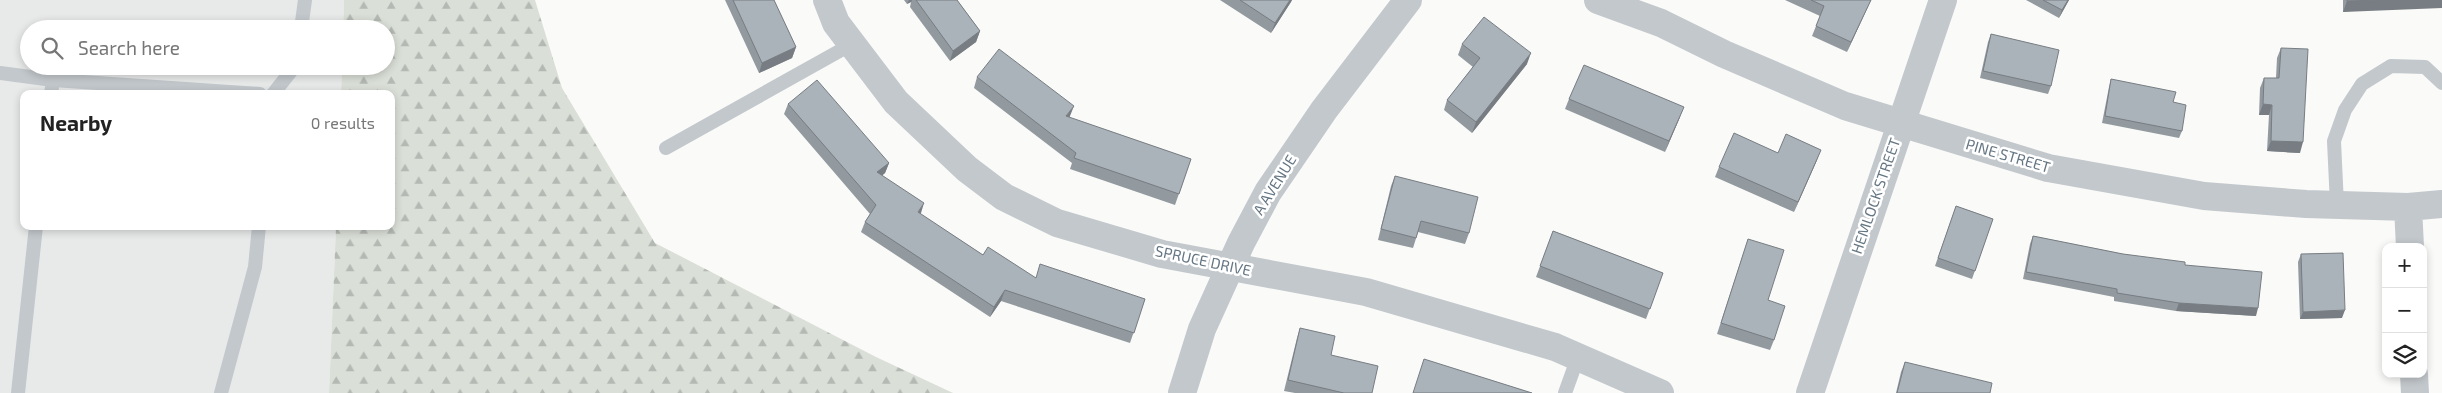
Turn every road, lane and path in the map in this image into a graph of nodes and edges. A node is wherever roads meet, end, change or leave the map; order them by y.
1 (305, 0) edge
2 (827, 0) edge
3 (1408, 0) edge
4 (1598, 0) edge
5 (1943, 0) edge
6 (302, 20) edge
7 (852, 44) junction
8 (0, 73) edge
9 (288, 75) edge
10 (2442, 83) edge
11 (52, 87) edge
12 (141, 90) edge
13 (276, 90) edge
14 (1900, 124) junction
15 (666, 148) dead end
16 (2442, 204) edge
17 (2337, 205) junction
18 (2408, 207) junction
19 (36, 230) edge
20 (259, 230) edge
21 (2410, 243) edge
22 (1230, 267) junction
23 (1578, 357) junction
24 (2414, 378) edge
25 (18, 393) edge
26 (221, 393) edge
27 (1182, 393) edge
28 (1565, 393) edge
29 (1660, 393) edge
30 (1810, 393) edge
31 (2415, 393) edge

1 - 6 lane
2 - 7 street, SPRUCE DRIVE
3 - 22 street, A AVENUE
4 - 14 street, PINE STREET
5 - 14 street, HEMLOCK STREET
7 - 15 lane
7 - 22 street, SPRUCE DRIVE
8 - 11 lane
9 - 13 lane
10 - 17 lane
11 - 12 lane
14 - 17 street, PINE STREET
14 - 30 street, HEMLOCK STREET
16 - 18 street, PINE STREET
17 - 18 street, PINE STREET
18 - 21 street
19 - 25 lane
20 - 26 lane
22 - 23 street, SPRUCE DRIVE
22 - 27 street, A AVENUE
23 - 28 lane
23 - 29 street, SPRUCE DRIVE
24 - 31 street

